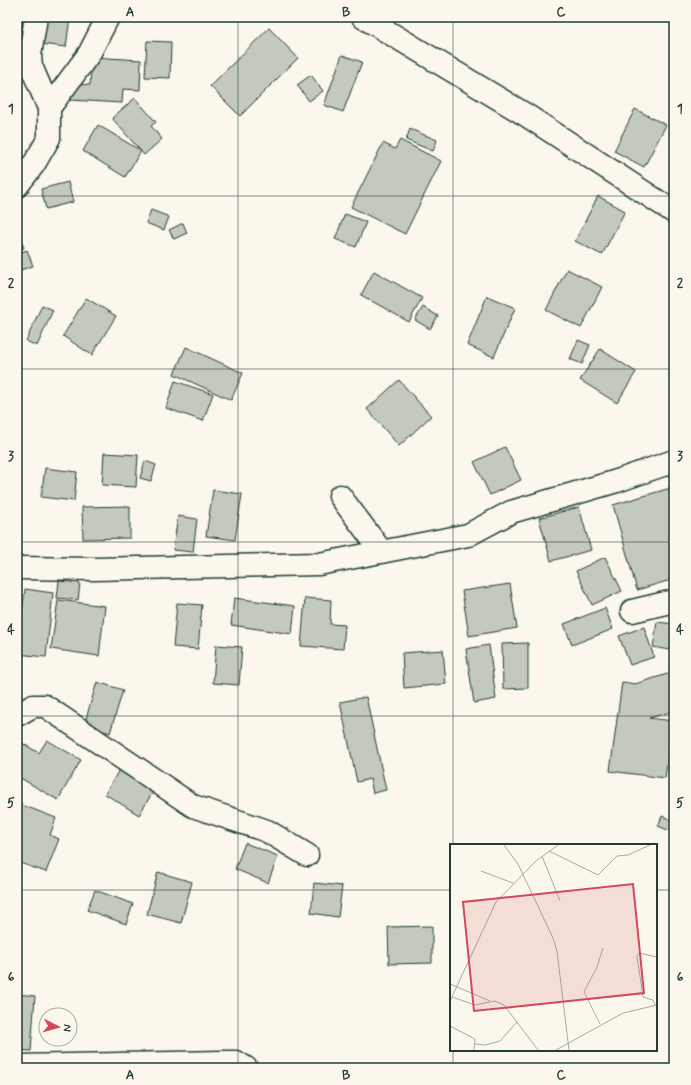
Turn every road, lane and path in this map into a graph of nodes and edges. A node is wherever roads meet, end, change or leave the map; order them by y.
1 (36, 17) edge
2 (108, 17) edge
3 (363, 17) edge
4 (49, 108) junction
5 (17, 186) edge
6 (674, 212) edge
7 (674, 462) edge
8 (340, 496) dead end
9 (382, 552) junction
10 (17, 568) edge
11 (674, 600) edge
12 (632, 611) dead end
13 (17, 715) edge
14 (307, 855) dead end
15 (17, 1066) edge
16 (246, 1068) edge

1 - 4 street
2 - 4 street
3 - 6 street
4 - 5 street
7 - 9 street
8 - 9 street
9 - 10 street
11 - 12 street
13 - 14 street
15 - 16 street

